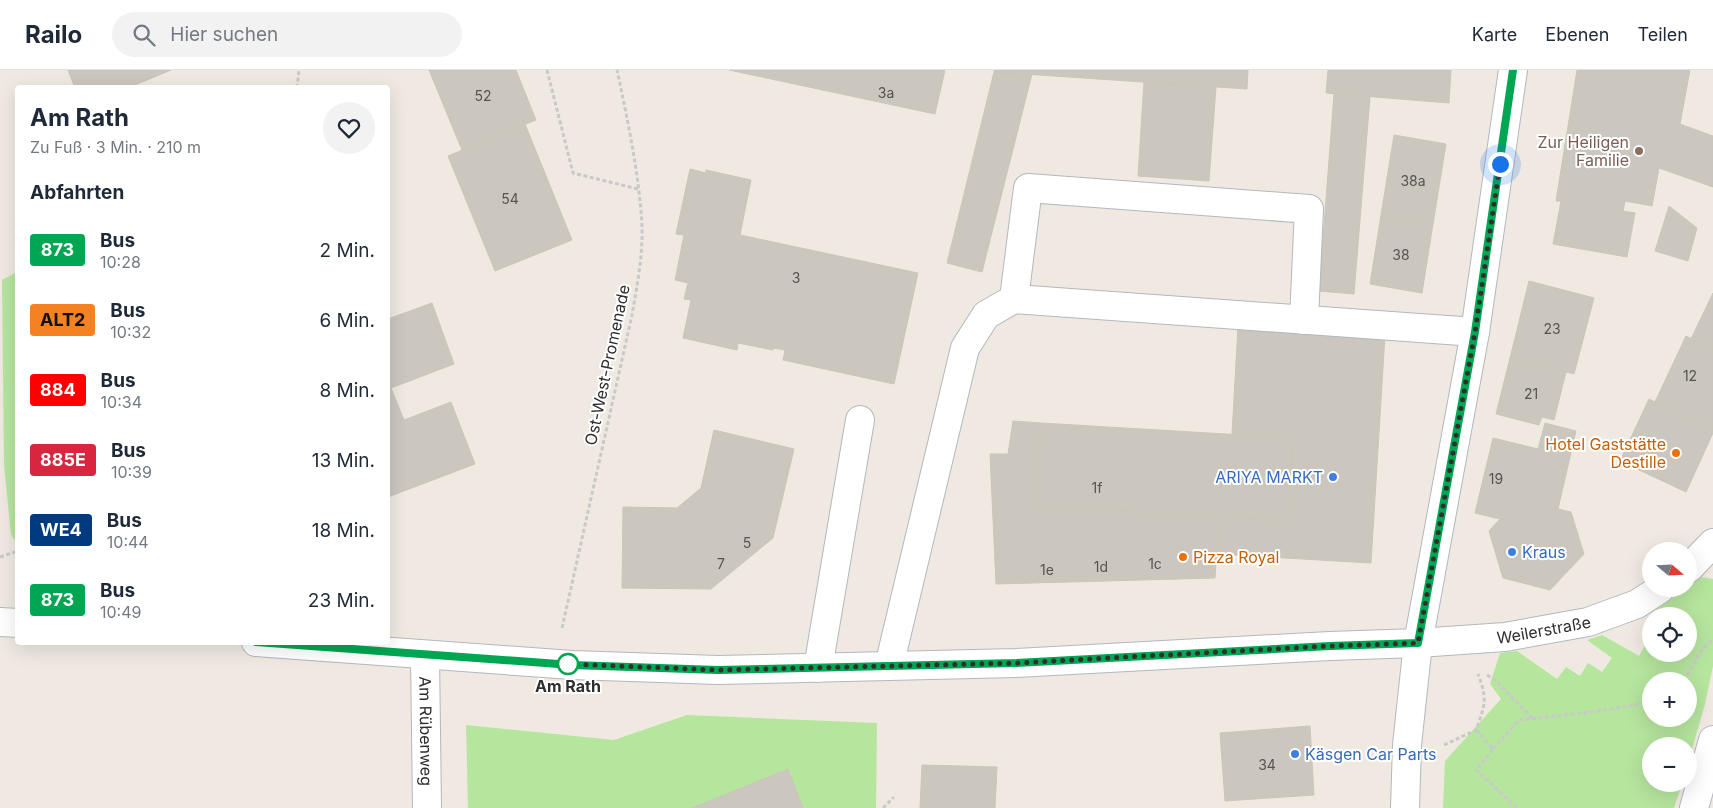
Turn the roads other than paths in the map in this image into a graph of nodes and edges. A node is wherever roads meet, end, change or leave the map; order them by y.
1 (1513, 70) edge
2 (1014, 299) junction
3 (1304, 320) junction
4 (1475, 332) junction
5 (860, 420) dead end
6 (1713, 543) edge
7 (1698, 559) edge
8 (1646, 598) edge
9 (0, 622) edge
10 (15, 623) edge
11 (1418, 643) junction
12 (295, 645) edge
13 (425, 655) junction
14 (889, 666) junction
15 (818, 668) junction
16 (1713, 740) edge
17 (427, 808) edge
18 (1405, 808) edge
19 (1694, 808) edge

1 - 4 street
2 - 3 street
2 - 3 street
2 - 14 street
3 - 4 street
4 - 11 street
5 - 15 street
6 - 7 street
8 - 11 street, Weilerstraße
9 - 10 street
11 - 14 street, Weilerstraße
11 - 18 street
12 - 13 street, Weilerstraße
13 - 15 street, Weilerstraße
13 - 17 street, Am Rübenweg
14 - 15 street, Weilerstraße
16 - 19 street

